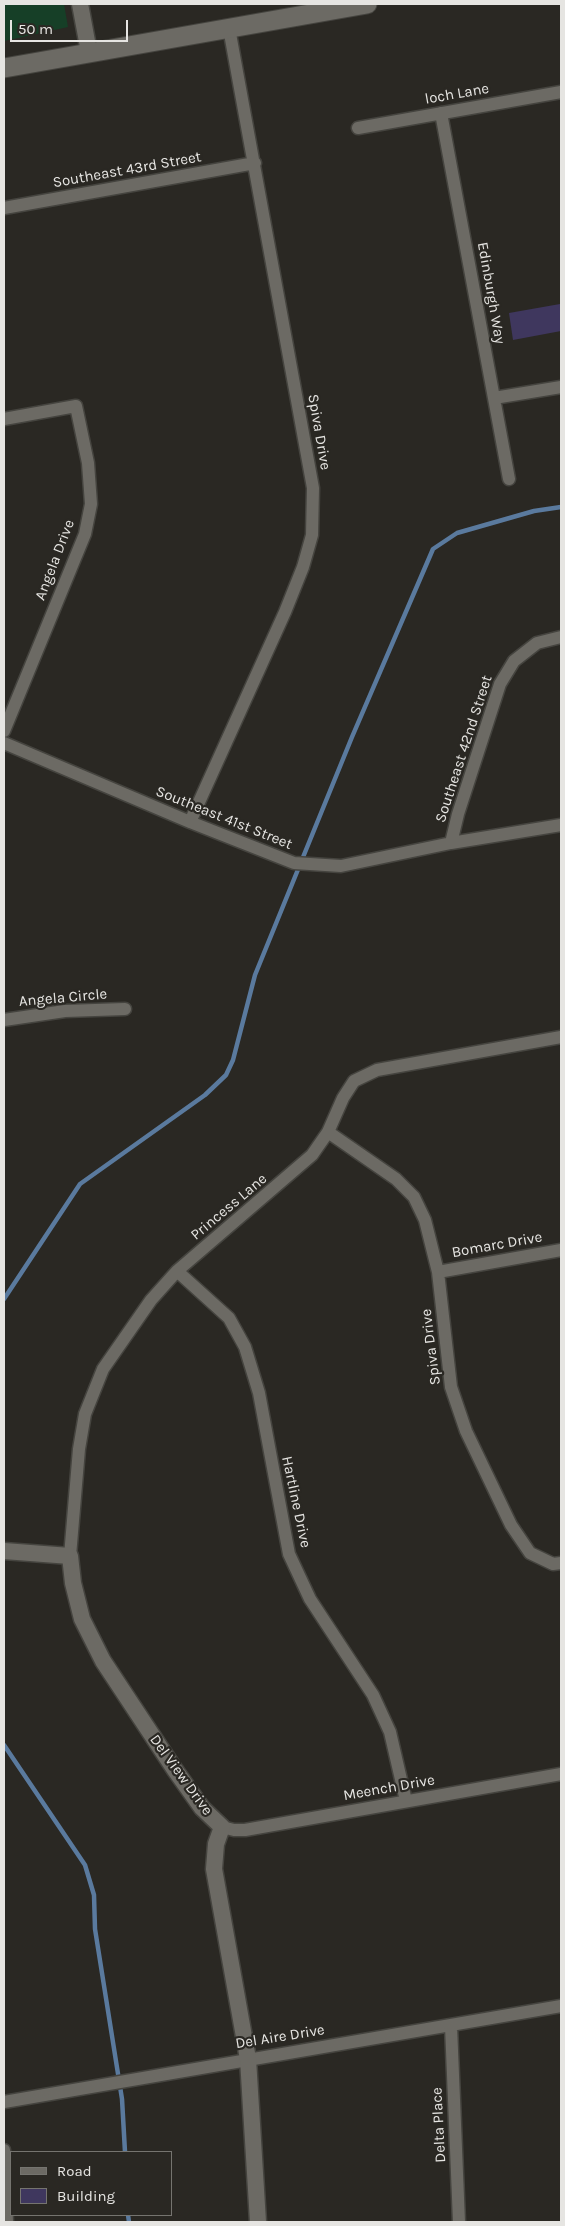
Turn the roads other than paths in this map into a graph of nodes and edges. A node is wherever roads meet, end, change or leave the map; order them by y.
1 (80, 4) edge
2 (367, 4) edge
3 (229, 28) junction
4 (89, 52) junction
5 (4, 68) edge
6 (561, 92) edge
7 (441, 113) junction
8 (358, 128) dead end
9 (255, 163) junction
10 (4, 208) edge
11 (561, 387) edge
12 (494, 398) junction
13 (4, 419) edge
14 (509, 479) dead end
15 (561, 637) edge
16 (4, 731) edge
17 (4, 743) edge
18 (190, 822) junction
19 (561, 825) edge
20 (451, 844) junction
21 (125, 1009) dead end
22 (4, 1020) edge
23 (561, 1037) edge
24 (328, 1132) junction
25 (561, 1250) edge
26 (177, 1271) junction
27 (438, 1272) junction
28 (4, 1551) edge
29 (70, 1556) junction
30 (561, 1563) edge
31 (561, 1774) edge
32 (406, 1801) junction
33 (222, 1827) junction
34 (561, 2006) edge
35 (450, 2026) junction
36 (248, 2059) junction
37 (4, 2102) edge
38 (4, 2150) edge
39 (8, 2222) edge
40 (258, 2222) edge
41 (459, 2222) edge

1 - 4 street
2 - 3 main road
3 - 4 main road
3 - 9 street, Spiva Drive
4 - 5 main road
6 - 7 street, loch Lane
7 - 8 street, loch Lane
7 - 12 street, Edinburgh Way
9 - 10 street, Southeast 43rd Street
9 - 18 street, Spiva Drive
11 - 12 street
12 - 14 street, Edinburgh Way
13 - 16 street, Angela Drive
15 - 20 street, Southeast 42nd Street
17 - 18 street, Southeast 41st Street
18 - 20 street, Southeast 41st Street
19 - 20 street, Southeast 41st Street
21 - 22 street, Angela Circle
23 - 24 street, Princess Lane
24 - 26 street, Princess Lane
24 - 27 street, Spiva Drive
25 - 27 street, Bomarc Drive
26 - 29 street, Princess Lane
26 - 32 street, Hartline Drive
27 - 30 street, Spiva Drive
28 - 29 street
29 - 33 street, Del View Drive
31 - 32 street, Meench Drive
32 - 33 street, Meench Drive
33 - 36 street, Del View Drive
34 - 35 street, Del Aire Drive
35 - 36 street, Del Aire Drive
35 - 41 street, Delta Place
36 - 37 street, Del Aire Drive
36 - 40 street, Del View Drive
38 - 39 street

